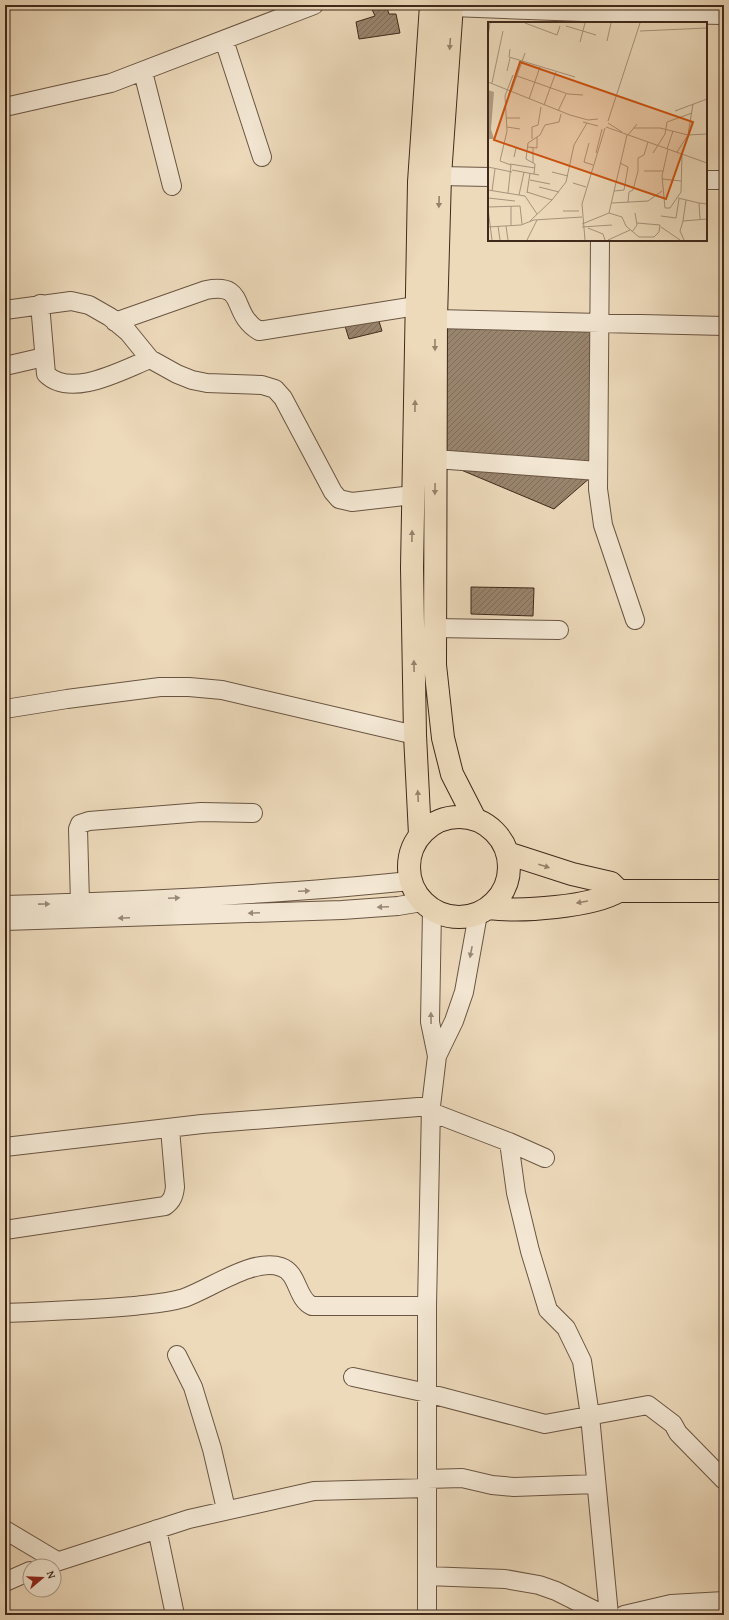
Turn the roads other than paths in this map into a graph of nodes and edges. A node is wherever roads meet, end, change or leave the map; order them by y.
1 (314, 5) edge
2 (431, 5) edge
3 (452, 6) edge
4 (724, 15) edge
5 (608, 18) edge
6 (224, 40) junction
7 (143, 72) junction
8 (5, 107) edge
9 (262, 157) dead end
10 (440, 176) junction
11 (488, 177) edge
12 (707, 180) edge
13 (724, 180) edge
14 (172, 186) dead end
15 (600, 241) edge
16 (40, 304) junction
17 (416, 306) junction
18 (5, 310) edge
19 (436, 319) junction
20 (116, 322) junction
21 (599, 322) junction
22 (724, 326) edge
23 (44, 357) junction
24 (150, 359) junction
25 (5, 366) edge
26 (435, 459) junction
27 (598, 471) junction
28 (413, 495) junction
29 (635, 620) dead end
30 (435, 628) junction
31 (559, 630) dead end
32 (5, 709) edge
33 (415, 735) junction
34 (253, 813) dead end
35 (475, 819) junction
36 (420, 835) junction
37 (507, 853) junction
38 (410, 881) junction
39 (619, 891) junction
40 (724, 891) edge
41 (80, 903) junction
42 (5, 905) edge
43 (427, 906) junction
44 (484, 911) junction
45 (5, 921) edge
46 (437, 1056) junction
47 (431, 1109) junction
48 (170, 1129) junction
49 (509, 1142) junction
50 (5, 1148) edge
51 (545, 1158) dead end
52 (5, 1230) edge
53 (427, 1306) junction
54 (5, 1312) edge
55 (177, 1355) dead end
56 (353, 1377) dead end
57 (427, 1393) junction
58 (590, 1416) junction
59 (724, 1480) edge
60 (427, 1484) junction
61 (596, 1484) junction
62 (226, 1510) junction
63 (157, 1528) junction
64 (5, 1530) edge
65 (44, 1558) edge
66 (62, 1559) edge
67 (22, 1575) edge
68 (427, 1576) junction
69 (5, 1582) edge
70 (724, 1601) edge
71 (174, 1615) edge
72 (427, 1615) edge
73 (604, 1615) edge
74 (608, 1615) edge
75 (624, 1615) edge

1 - 6 street
2 - 17 highway
3 - 5 street
3 -> 10 highway
4 - 5 street
6 - 7 street
6 - 9 street
7 - 8 street
7 - 14 street
10 - 11 street
10 -> 19 highway
12 - 13 street
15 - 21 street
16 - 18 street
16 - 20 street
16 - 23 street
17 - 20 street
28 -> 17 highway
19 - 21 street
19 -> 26 highway
20 - 24 street
21 - 22 street
21 - 27 street
23 - 24 street
23 - 25 street
24 - 28 street
26 - 27 street
26 -> 30 highway
27 - 29 street
33 -> 28 highway
30 - 31 street
30 - 35 highway
32 - 33 street
36 -> 33 highway
34 - 41 street
35 - 36 highway
35 - 37 highway
36 - 38 highway
37 -> 39 highway
37 - 44 highway
41 -> 38 street
38 - 43 highway
39 - 40 highway
39 -> 44 highway
42 -> 41 street
43 - 44 highway
43 -> 45 street
46 -> 43 street
44 -> 46 street
46 - 47 street
47 - 48 street
47 - 49 street
47 - 53 street
48 - 50 street
48 - 52 street
49 - 51 street
49 - 58 street
53 - 54 street
53 - 57 street
55 - 62 street
56 - 57 street
57 - 58 street
57 - 60 street
58 - 59 street
58 - 61 street
60 - 61 street
60 - 62 street
60 - 68 street
61 - 74 street
62 - 63 street
63 - 66 street
63 - 71 street
64 - 65 street
67 - 69 street
68 - 72 street
68 - 73 street
70 - 75 street

